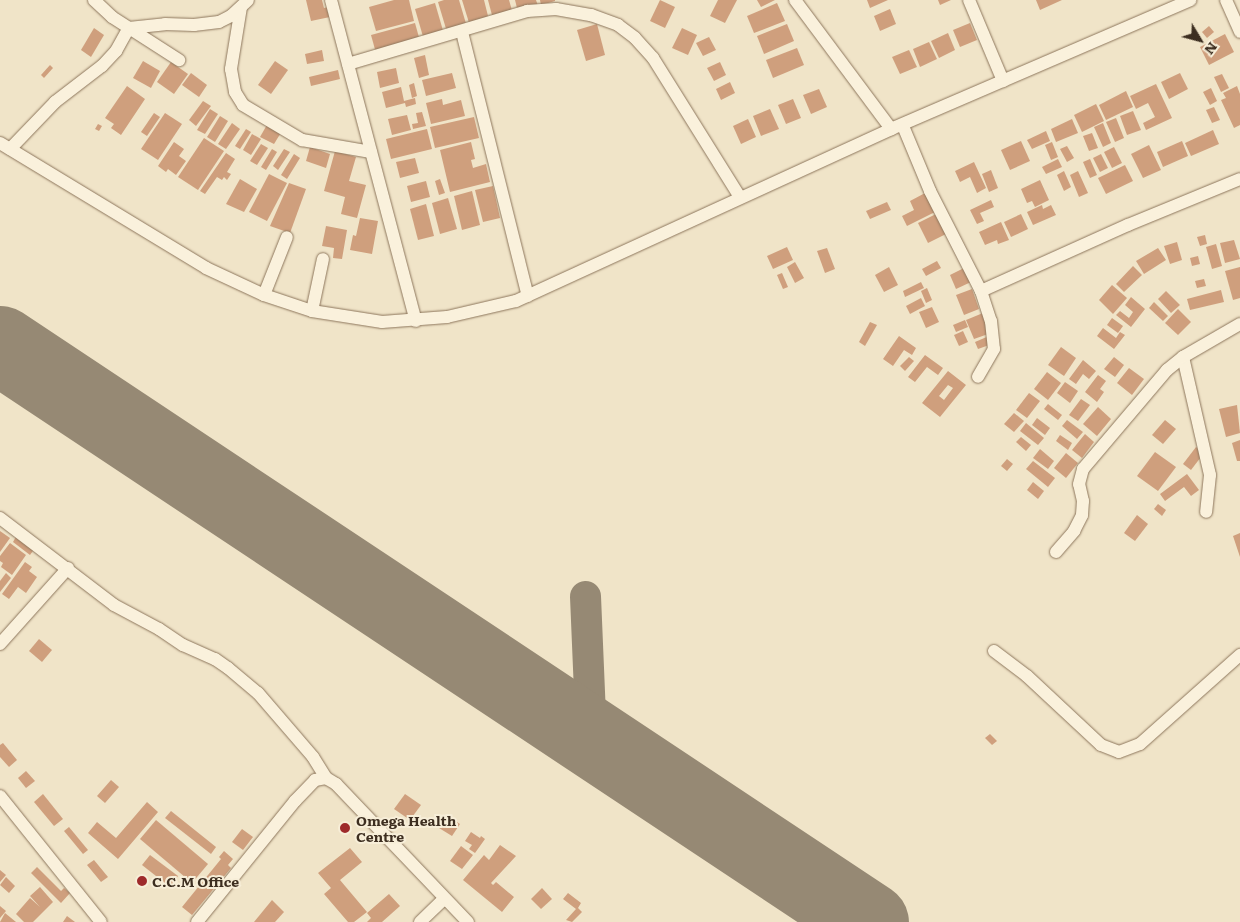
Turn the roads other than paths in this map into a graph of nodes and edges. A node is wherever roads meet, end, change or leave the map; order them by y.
1 (94, 0) edge
2 (331, 0) edge
3 (795, 0) edge
4 (969, 0) edge
5 (1190, 0) edge
6 (1226, 0) edge
7 (245, 3) edge
8 (1163, 6) edge
9 (129, 28) junction
10 (462, 32) junction
11 (1240, 32) edge
12 (179, 60) dead end
13 (348, 64) junction
14 (1003, 81) junction
15 (897, 128) junction
16 (5, 146) edge
17 (371, 152) junction
18 (1240, 179) edge
19 (740, 197) junction
20 (287, 237) dead end
21 (323, 259) dead end
22 (982, 292) junction
23 (264, 294) junction
24 (528, 296) junction
25 (312, 311) junction
26 (416, 321) junction
27 (1240, 324) edge
28 (1182, 357) junction
29 (978, 377) dead end
30 (1206, 512) dead end
31 (0, 518) edge
32 (1056, 552) dead end
33 (68, 568) junction
34 (0, 644) edge
35 (994, 651) dead end
36 (1240, 655) edge
37 (326, 778) junction
38 (0, 796) edge
39 (444, 899) junction
40 (101, 922) edge
41 (197, 922) edge
42 (420, 922) edge
43 (468, 922) edge

1 - 9 street
2 - 13 street
3 - 15 street
4 - 14 street
5 - 8 street
6 - 11 street
7 - 9 street
7 - 17 street
8 - 14 street
9 - 12 street
9 - 16 street
10 - 13 street
10 - 19 street
10 - 24 street
13 - 17 street
14 - 15 street
15 - 19 street
15 - 22 street
16 - 23 street
17 - 26 street
18 - 22 street
19 - 24 street
20 - 23 street
21 - 25 street
22 - 29 street
23 - 25 street
24 - 26 street
25 - 26 street
27 - 28 street
28 - 30 street
28 - 32 street
31 - 33 street
33 - 34 street
33 - 37 street
35 - 36 street
37 - 39 street
37 - 41 street
38 - 40 street
39 - 42 street
39 - 43 street

